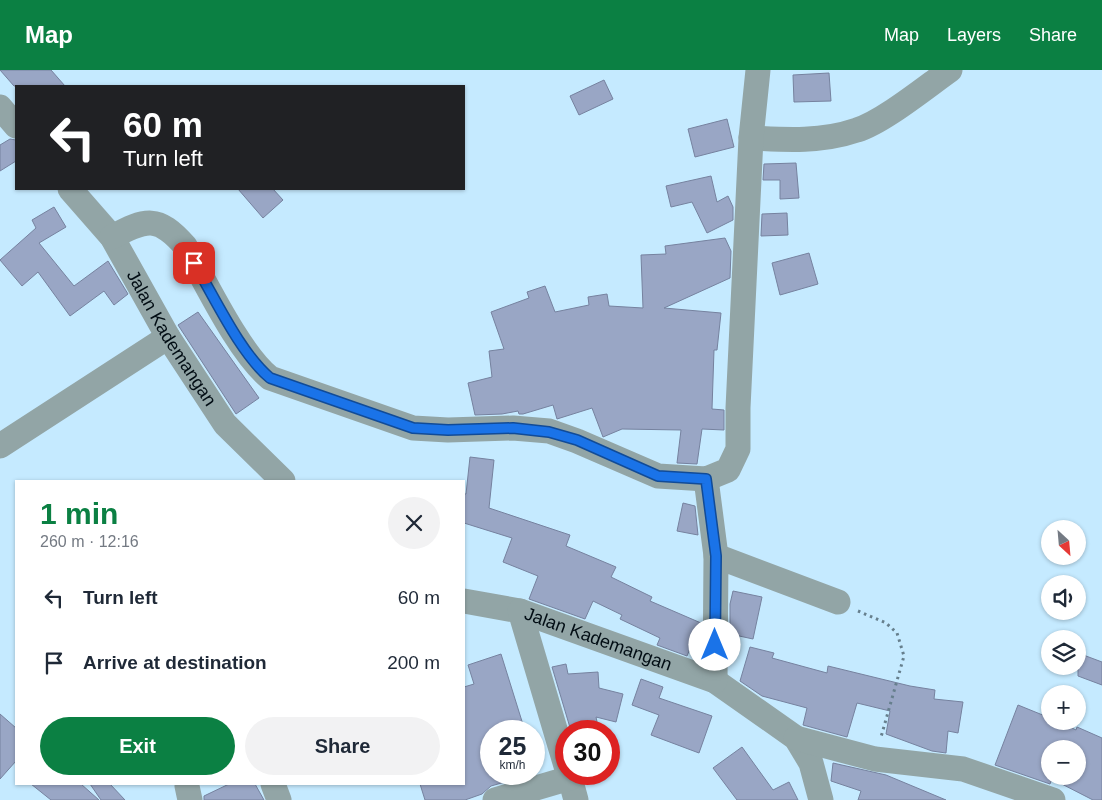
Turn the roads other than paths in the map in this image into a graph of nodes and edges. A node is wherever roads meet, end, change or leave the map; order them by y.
1 (758, 70) edge
2 (950, 70) edge
3 (0, 107) edge
4 (15, 125) edge
5 (751, 138) junction
6 (71, 190) edge
7 (112, 237) junction
8 (168, 337) junction
9 (0, 446) edge
10 (706, 479) junction
11 (282, 480) edge
12 (716, 556) junction
13 (465, 601) edge
14 (838, 602) road end
15 (520, 611) junction
16 (715, 681) junction
17 (555, 729) edge
18 (796, 738) junction
19 (555, 783) edge
20 (273, 785) edge
21 (994, 790) edge
22 (279, 800) edge
23 (495, 800) edge
24 (821, 800) edge
25 (1053, 800) edge

1 - 5 street
2 - 5 street
3 - 4 street
5 - 10 street
6 - 7 street, Jalan Kademangan
7 - 8 street, Jalan Kademangan
7 - 10 street
8 - 9 street
8 - 11 street, Jalan Kademangan
10 - 12 street
12 - 14 street
12 - 16 street
13 - 15 street, Jalan Kademangan
15 - 16 street, Jalan Kademangan
15 - 17 street
16 - 18 street, Jalan Kademangan
18 - 21 street
18 - 24 street, Jalan Kademangan
19 - 23 street
20 - 22 street
21 - 25 street

